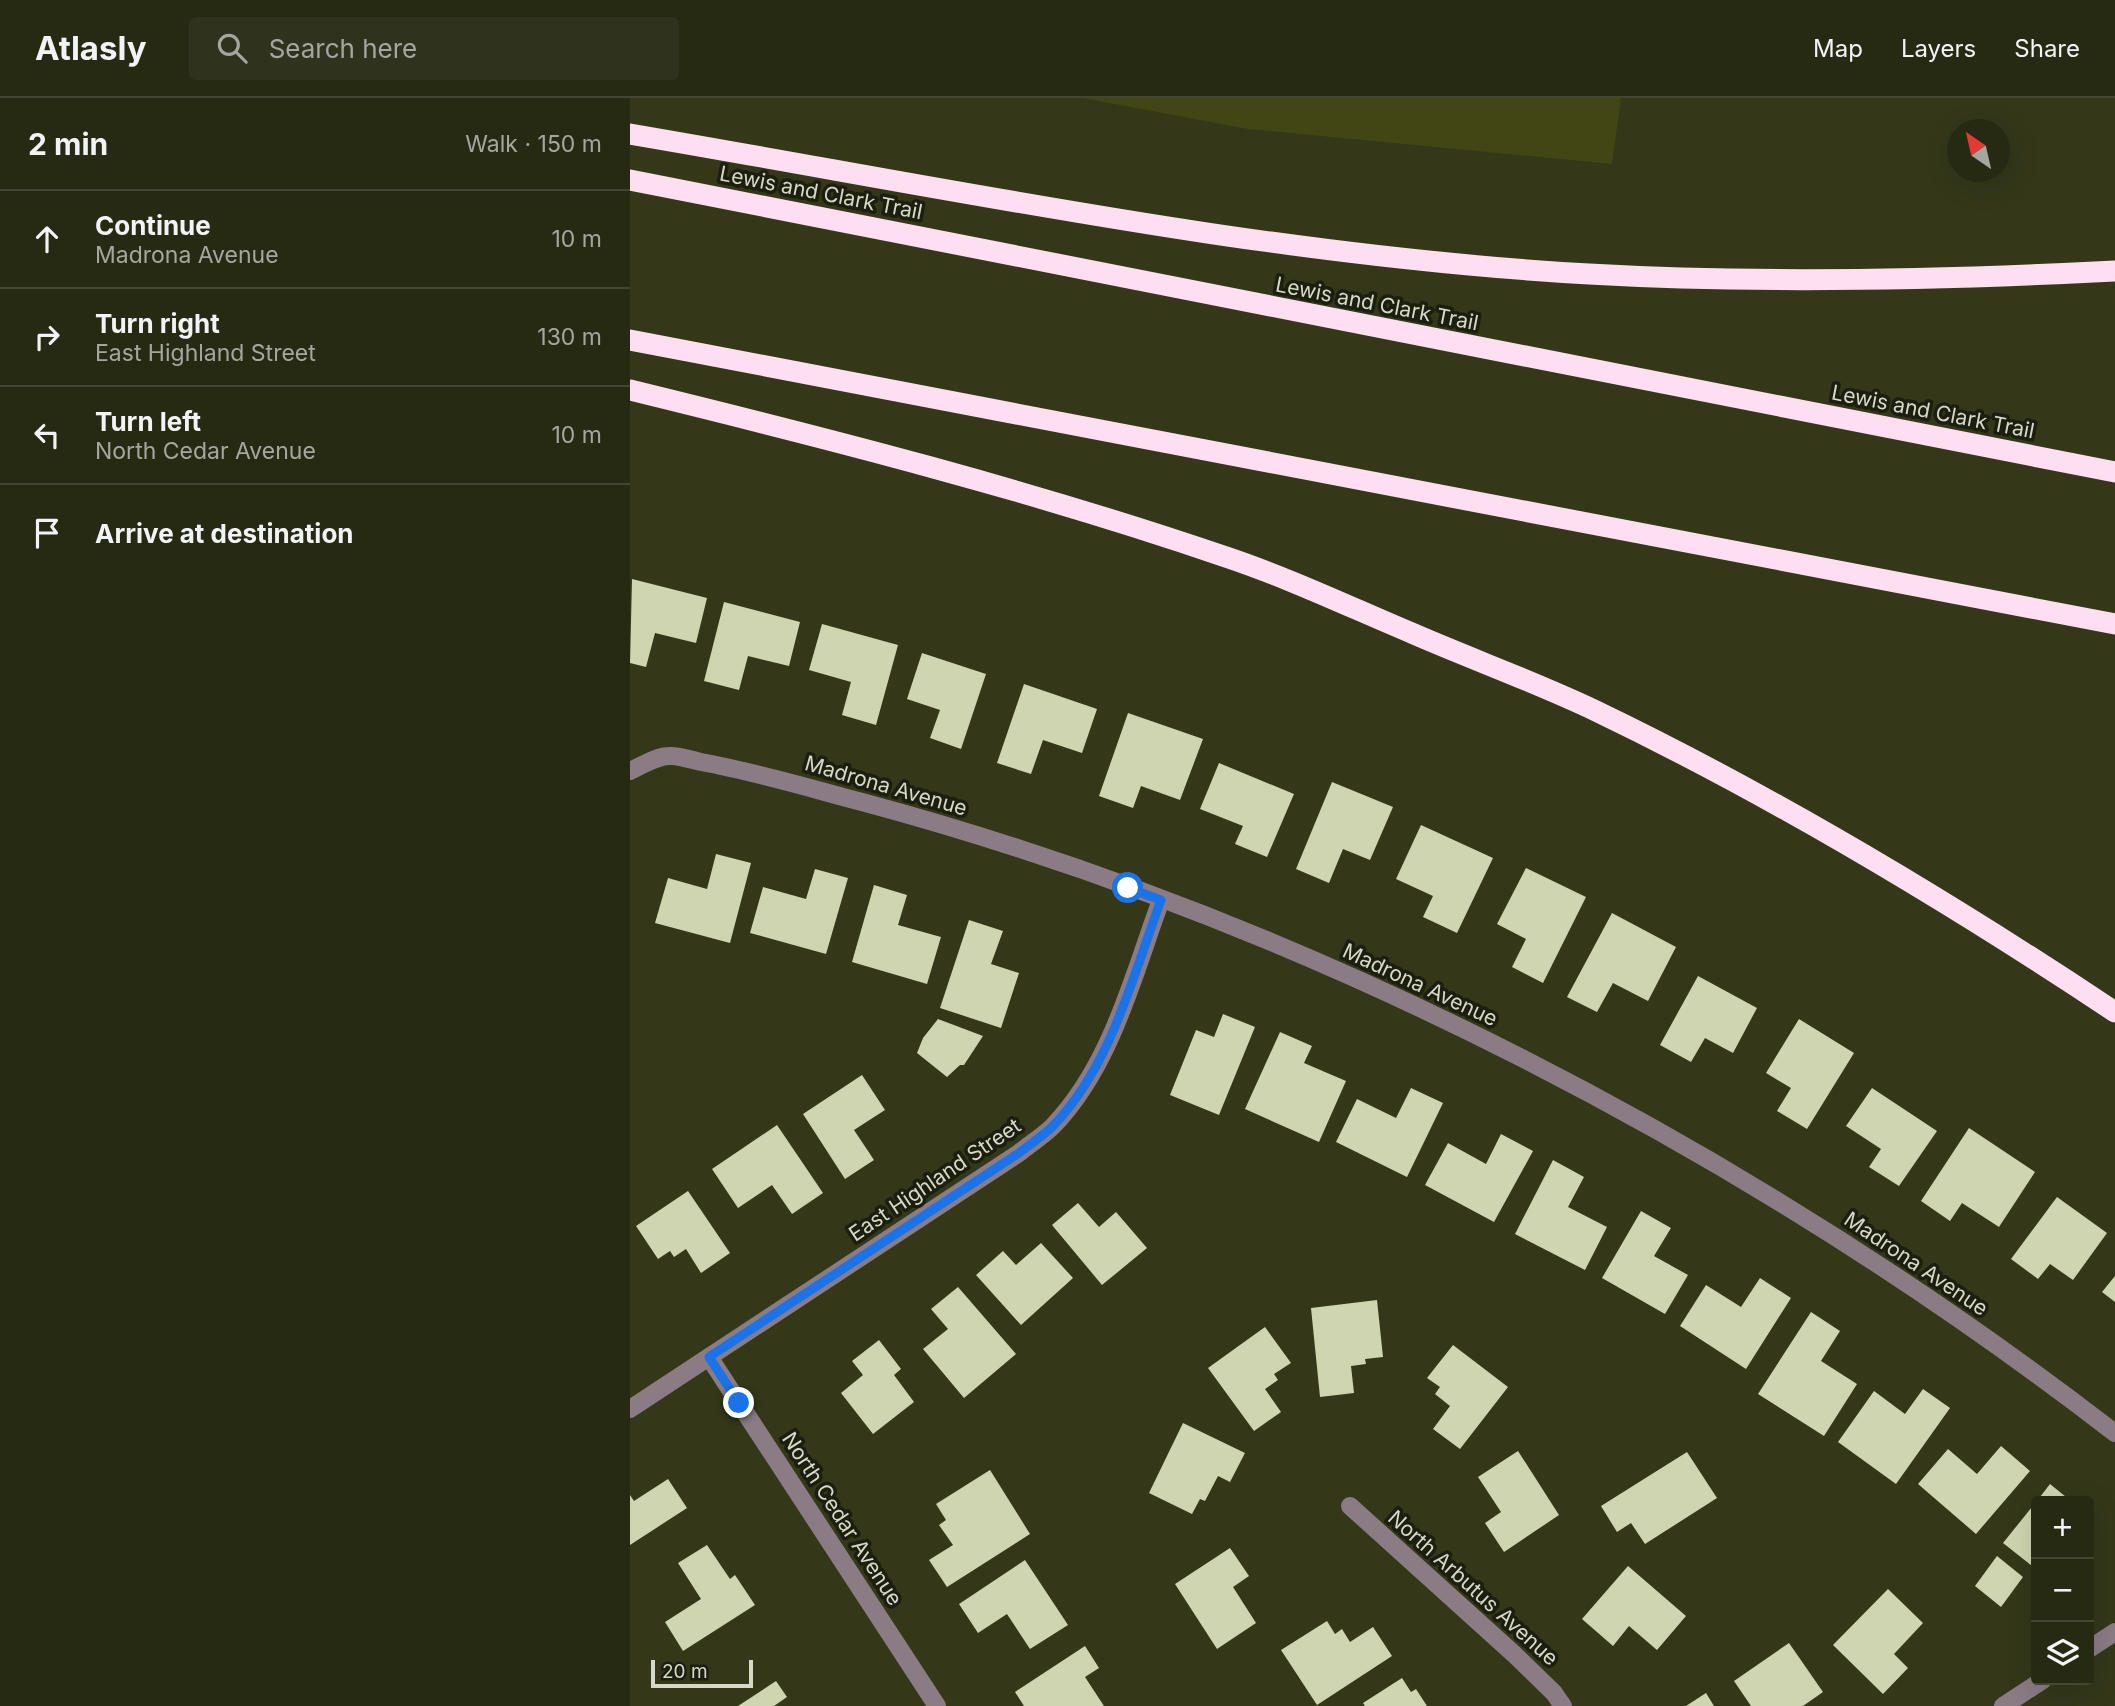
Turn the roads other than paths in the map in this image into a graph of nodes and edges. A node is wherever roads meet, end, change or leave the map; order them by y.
1 (630, 134) edge
2 (630, 180) edge
3 (2115, 271) edge
4 (630, 340) edge
5 (630, 390) edge
6 (2115, 472) edge
7 (2115, 624) edge
8 (630, 771) edge
9 (1161, 900) junction
10 (2115, 1012) edge
11 (709, 1357) junction
12 (630, 1409) edge
13 (2115, 1433) edge
14 (1350, 1506) dead end
15 (2115, 1632) edge
16 (2094, 1646) edge
17 (2035, 1685) edge
18 (937, 1706) edge
19 (1563, 1706) edge
20 (2003, 1706) edge

1 - 3 highway
2 - 6 highway, Lewis and Clark Trail
4 - 7 highway
5 - 10 highway
8 - 9 street, Madrona Avenue
9 - 11 street, East Highland Street
9 - 13 street, Madrona Avenue
11 - 12 street, East Highland Street
11 - 18 street, North Cedar Avenue
14 - 19 street, North Arbutus Avenue
15 - 16 street
17 - 20 street

